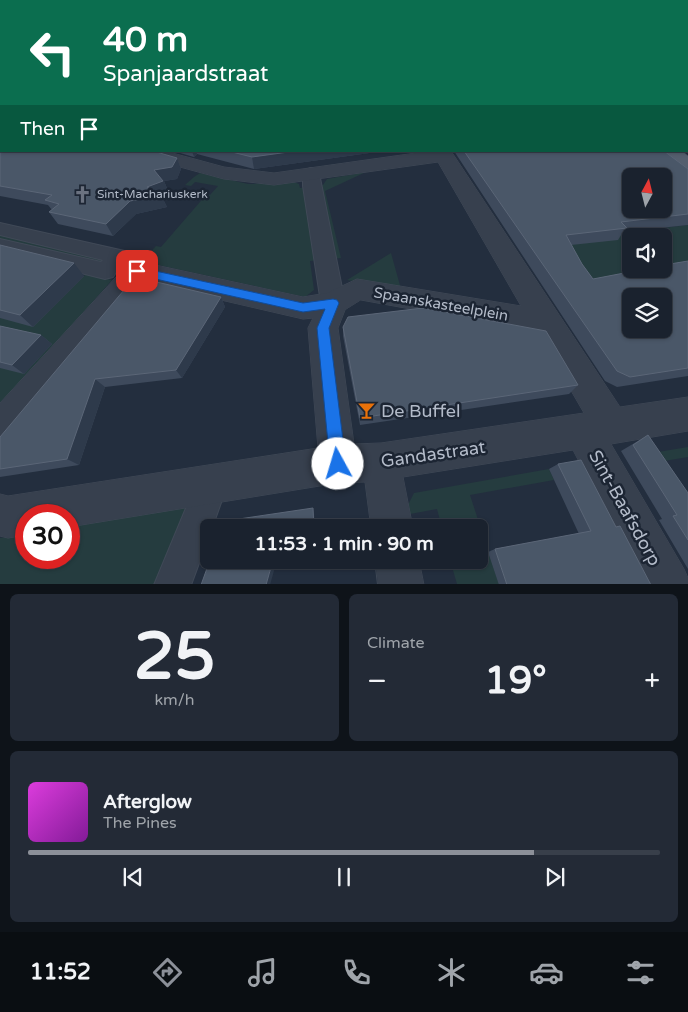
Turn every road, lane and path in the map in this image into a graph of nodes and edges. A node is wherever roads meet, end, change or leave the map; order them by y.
1 (147, 152) edge
2 (670, 152) edge
3 (443, 153) edge
4 (688, 165) edge
5 (311, 173) junction
6 (0, 229) edge
7 (0, 246) edge
8 (121, 263) junction
9 (333, 303) junction
10 (548, 322) junction
11 (688, 414) edge
12 (597, 429) junction
13 (0, 430) edge
14 (381, 462) junction
15 (338, 464) junction
16 (212, 483) junction
17 (0, 515) edge
18 (390, 519) edge
19 (398, 569) edge
20 (172, 584) edge
21 (401, 584) edge
22 (668, 584) edge

1 - 5 street
2 - 4 main road
3 - 5 street
3 - 10 street
5 - 9 street
6 - 8 street
7 - 8 street
8 - 9 street
8 - 13 street
9 - 10 street, Spaanskasteelplein
9 - 15 street
10 - 12 street
11 - 12 street, Gandastraat
12 - 14 street, Gandastraat
12 - 22 street, Sint-Baafsdorp
14 - 15 street, Gandastraat
14 - 18 street
15 - 16 street, Gandastraat
16 - 17 street, Gandastraat
16 - 20 street
19 - 21 street

